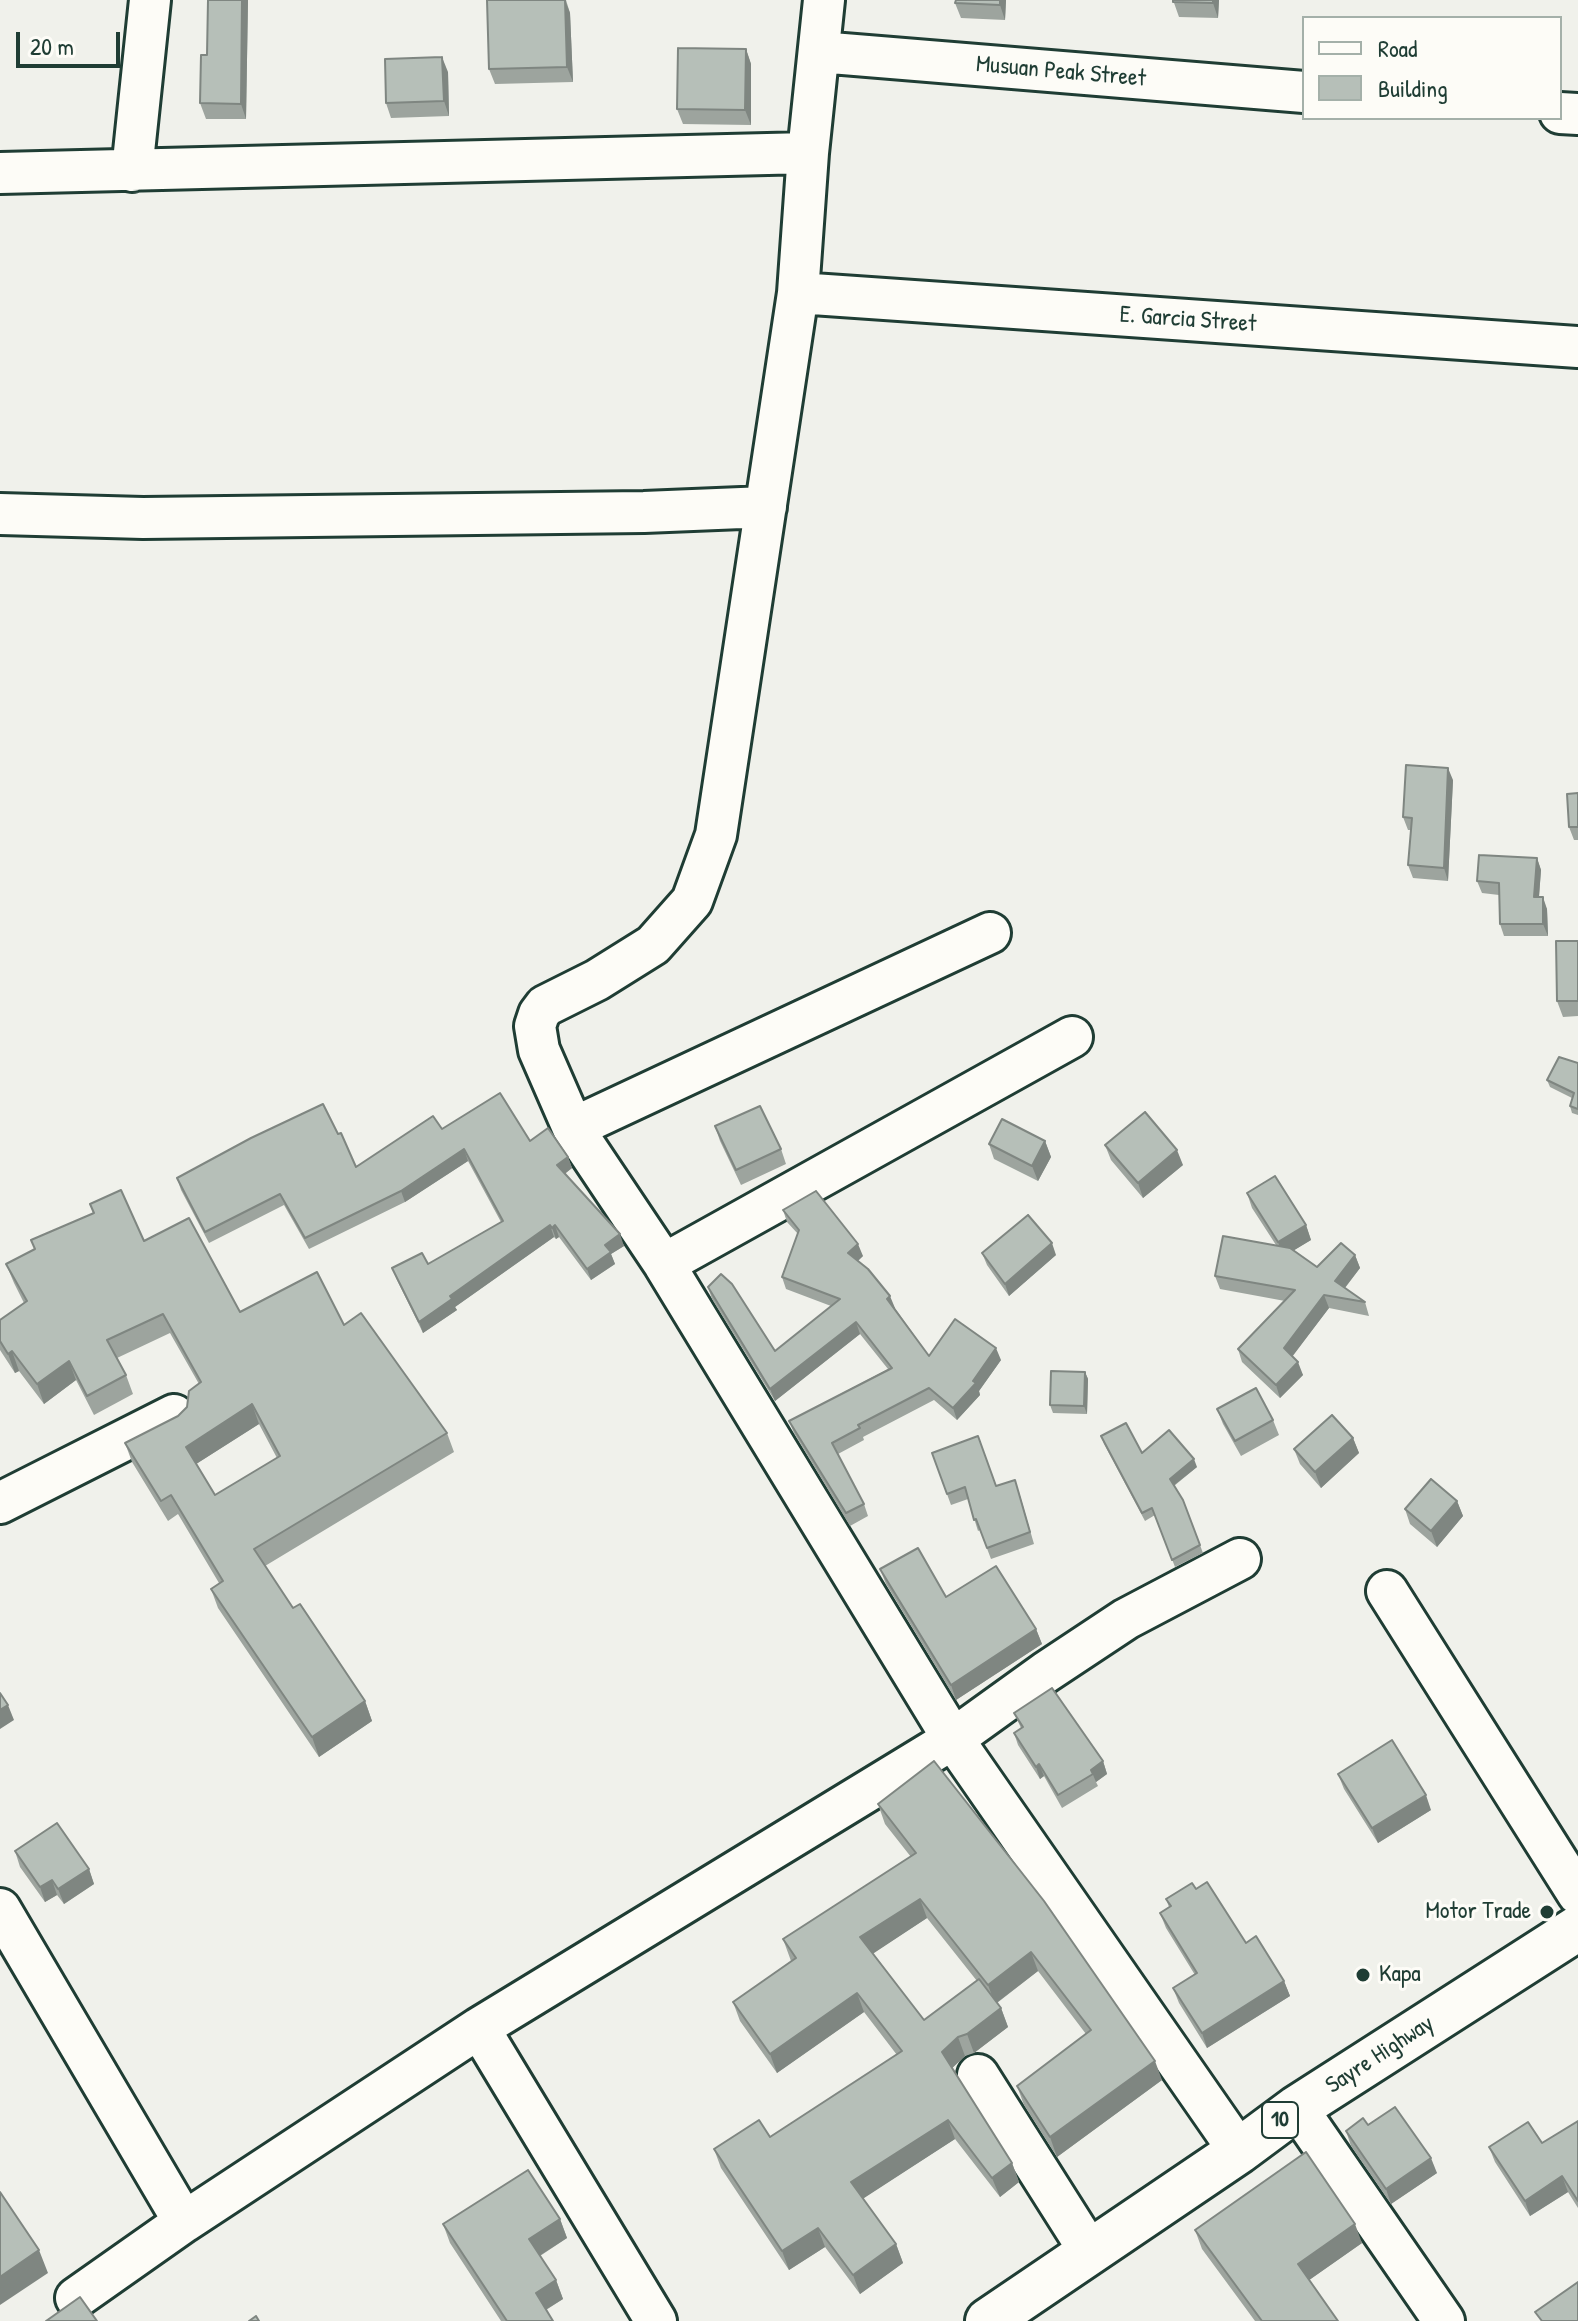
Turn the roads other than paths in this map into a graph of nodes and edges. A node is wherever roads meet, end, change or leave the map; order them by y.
1 (150, 0) edge
2 (824, 0) edge
3 (819, 52) junction
4 (1302, 92) edge
5 (808, 153) junction
6 (132, 171) junction
7 (0, 173) edge
8 (798, 293) junction
9 (1578, 347) edge
10 (766, 507) junction
11 (0, 514) edge
12 (990, 933) dead end
13 (1072, 1037) dead end
14 (573, 1128) junction
15 (664, 1264) junction
16 (174, 1415) edge
17 (0, 1503) edge
18 (1240, 1559) dead end
19 (1387, 1591) dead end
20 (953, 1739) junction
21 (1578, 1894) edge
22 (0, 1909) edge
23 (1578, 1928) edge
24 (479, 2028) junction
25 (978, 2075) dead end
26 (1297, 2108) junction
27 (1239, 2151) junction
28 (184, 2222) junction
29 (1090, 2252) junction
30 (76, 2298) edge
31 (656, 2321) edge
32 (988, 2321) edge
33 (1444, 2321) edge

1 - 6 street
2 - 3 street
3 - 4 street, Musuan Peak Street
3 - 5 street
5 - 6 street
5 - 8 street
6 - 7 street
8 - 9 street, E. Garcia Street
8 - 10 street
10 - 11 street
10 - 14 street
12 - 14 street
13 - 15 street
14 - 15 street
15 - 20 street
16 - 17 street
18 - 20 street
19 - 21 street
20 - 24 street
20 - 27 street
22 - 28 street
23 - 26 highway, Sayre Highway / 10
24 - 28 street
24 - 31 street
25 - 29 street
26 - 27 highway, Sayre Highway / 10
26 - 33 street
27 - 29 highway, Sayre Highway / 10
28 - 30 street
29 - 32 highway, Sayre Highway / 10

